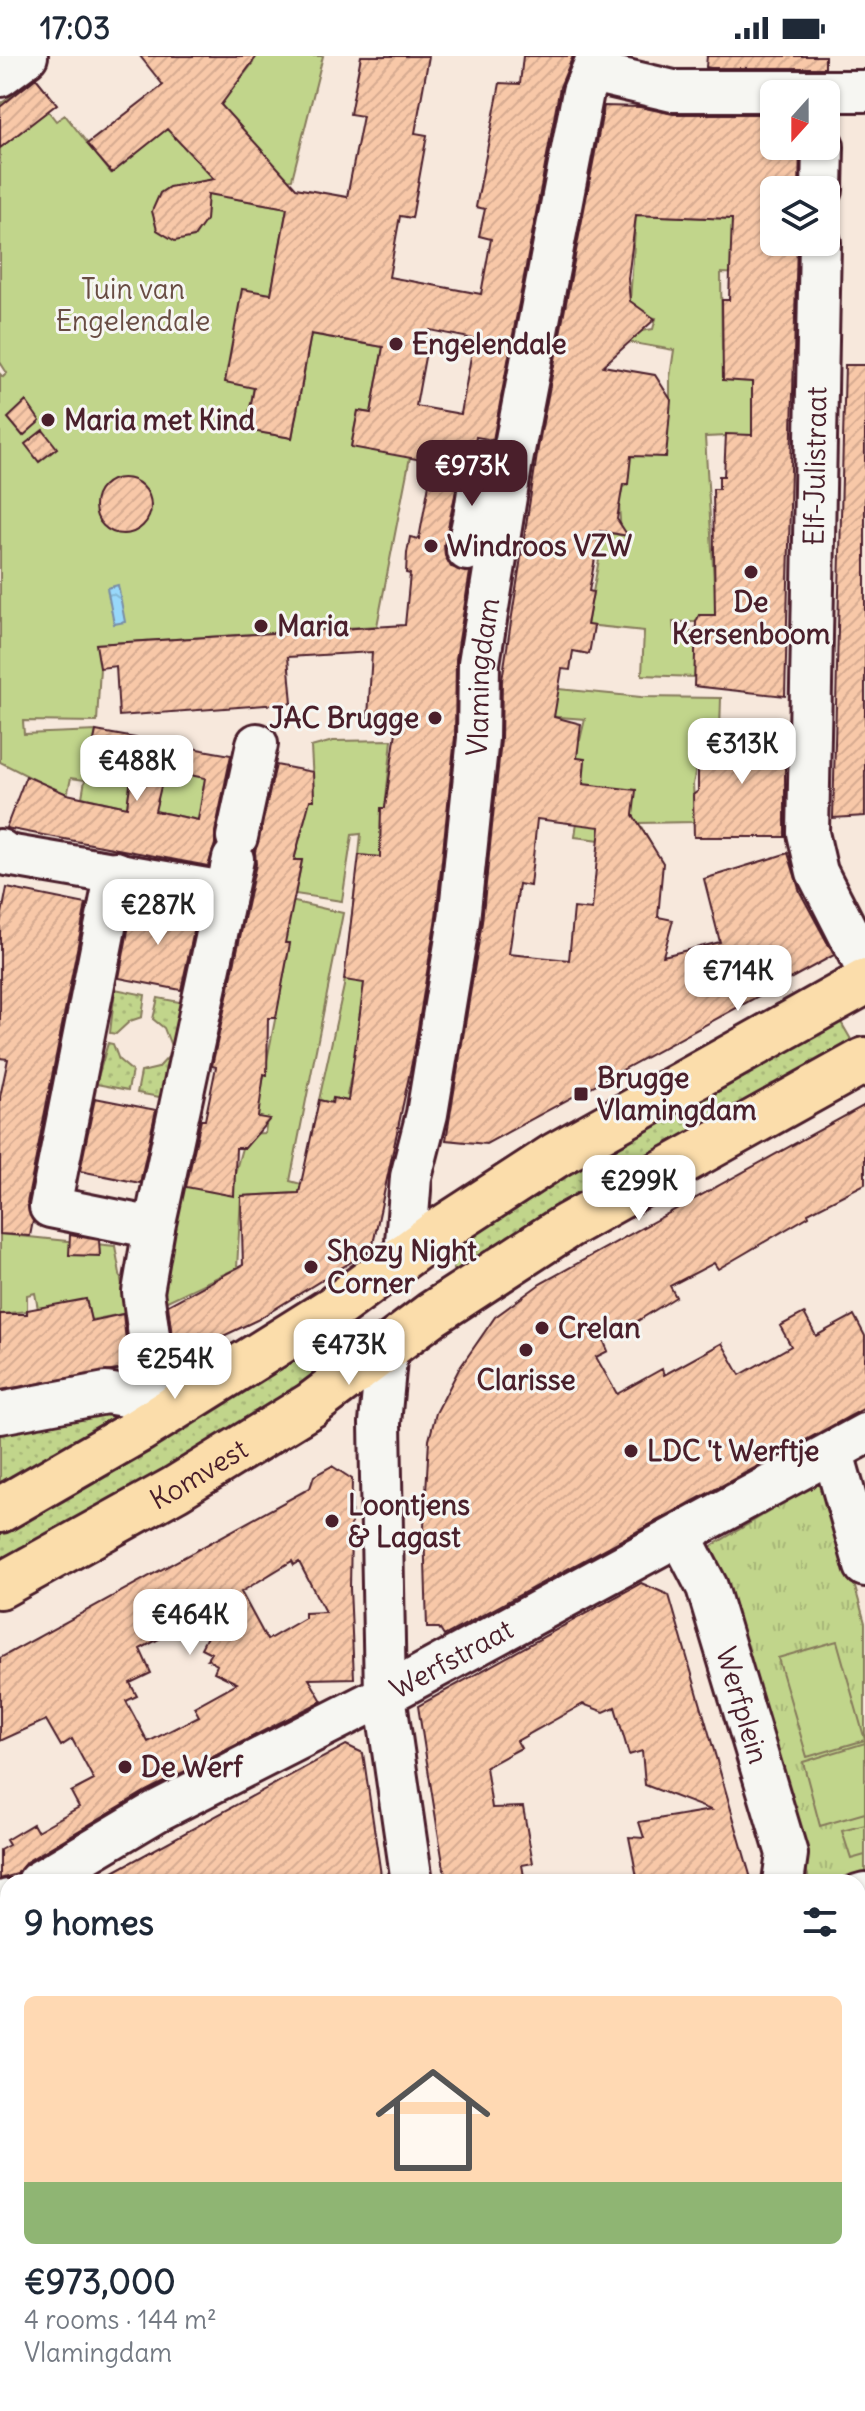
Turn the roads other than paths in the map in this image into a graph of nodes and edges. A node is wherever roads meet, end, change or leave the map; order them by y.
1 (27, 56) edge
2 (595, 64) edge
3 (0, 76) edge
4 (865, 91) edge
5 (760, 92) edge
6 (840, 92) edge
7 (820, 256) edge
8 (486, 502) junction
9 (467, 550) dead end
10 (257, 744) dead end
11 (0, 850) edge
12 (231, 863) junction
13 (116, 872) junction
14 (865, 966) edge
15 (865, 982) edge
16 (865, 1060) edge
17 (154, 1228) junction
18 (405, 1255) junction
19 (387, 1348) junction
20 (0, 1413) edge
21 (138, 1414) junction
22 (849, 1443) edge
23 (0, 1510) edge
24 (680, 1535) junction
25 (865, 1566) edge
26 (0, 1586) edge
27 (385, 1695) junction
28 (51, 1874) edge
29 (411, 1874) edge
30 (784, 1874) edge

1 - 3 street
2 - 5 street
2 - 8 street, Vlamingdam
4 - 6 street
7 - 14 street, Elf-Julistraat
8 - 9 street
8 - 18 street, Vlamingdam
10 - 12 street
11 - 13 street
12 - 13 street
12 - 17 street
13 - 17 street
15 - 18 main road
16 - 19 main road, Komvest
17 - 21 street
18 - 19 main road
18 - 21 main road
19 - 26 main road, Komvest
19 - 27 street
20 - 21 street
21 - 23 main road
22 - 24 street, Werfstraat
22 - 25 street
24 - 27 street, Werfstraat
24 - 30 street, Werfplein
27 - 28 street, Werfstraat
27 - 29 street

